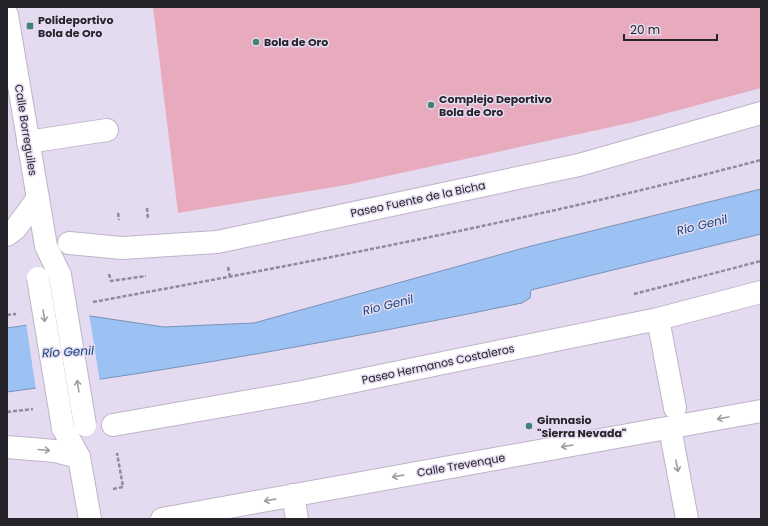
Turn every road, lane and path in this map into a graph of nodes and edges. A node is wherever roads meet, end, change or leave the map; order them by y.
1 (7, 15) edge
2 (761, 113) edge
3 (107, 130) dead end
4 (28, 142) junction
5 (761, 160) edge
6 (38, 198) junction
7 (7, 235) edge
8 (69, 243) dead end
9 (46, 246) junction
10 (761, 292) edge
11 (86, 303) dead end
12 (21, 313) dead end
13 (7, 315) edge
14 (658, 319) junction
15 (37, 409) dead end
16 (761, 411) edge
17 (7, 412) edge
18 (672, 418) junction
19 (113, 426) joint
20 (7, 447) edge
21 (79, 457) junction
22 (111, 490) dead end
23 (293, 495) junction
24 (204, 515) edge
25 (90, 519) edge
26 (162, 519) edge
27 (297, 519) edge
28 (687, 519) edge

1 - 4 street, Calle Borreguiles
2 - 8 street, Paseo Fuente de la Bicha
3 - 4 street
4 - 6 street, Calle Borreguiles
5 - 11 path
6 - 7 street
6 - 9 street, Calle Borreguiles
21 -> 9 street, Calle Borreguiles, bridge
9 -> 21 street, Calle Borreguiles, bridge
10 - 14 street, Paseo Hermanos Costaleros
12 - 13 path
14 - 18 street
14 - 19 street, Paseo Hermanos Costaleros
15 - 17 path
16 -> 18 street, Calle Trevenque
18 -> 23 street, Calle Trevenque
18 -> 28 street
19 - 22 path
20 -> 21 street
21 - 25 street
23 -> 24 street, Calle Trevenque
23 - 27 street
24 - 26 street, Calle Trevenque

